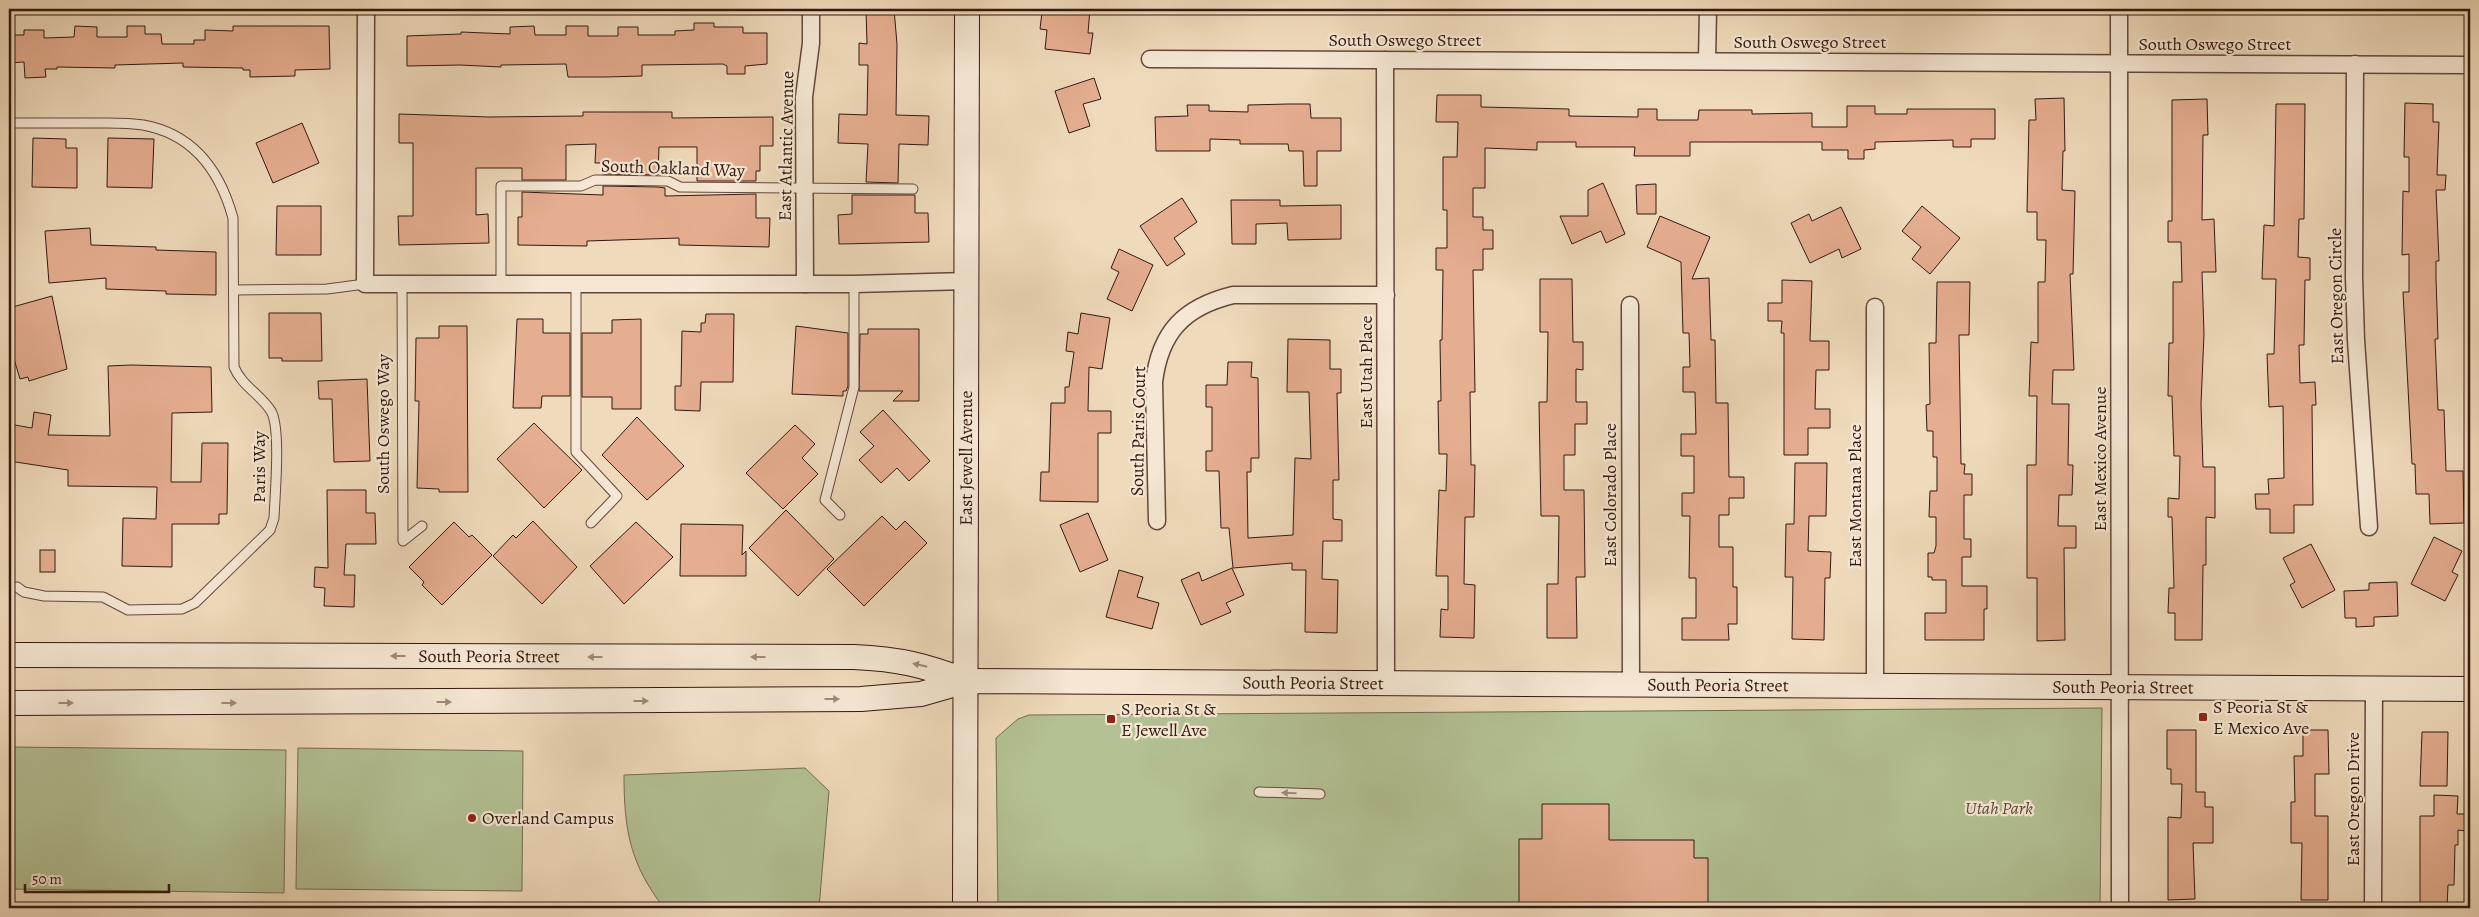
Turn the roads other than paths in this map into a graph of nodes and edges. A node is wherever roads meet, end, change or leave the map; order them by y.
1 (366, 9) edge
2 (811, 9) edge
3 (967, 9) edge
4 (1708, 9) edge
5 (2119, 9) edge
6 (1150, 59) dead end
7 (1385, 60) junction
8 (1708, 61) junction
9 (2120, 63) junction
10 (2355, 64) junction
11 (2470, 65) edge
12 (9, 123) edge
13 (804, 187) junction
14 (914, 189) dead end
15 (967, 281) junction
16 (402, 283) junction
17 (501, 283) junction
18 (365, 284) junction
19 (576, 284) junction
20 (805, 284) junction
21 (854, 284) junction
22 (234, 290) junction
23 (1386, 295) junction
24 (1630, 306) dead end
25 (1874, 307) dead end
26 (840, 515) dead end
27 (1157, 521) dead end
28 (591, 524) dead end
29 (422, 526) dead end
30 (2369, 527) dead end
31 (17, 587) dead end
32 (9, 655) edge
33 (966, 681) junction
34 (1386, 684) junction
35 (1630, 685) junction
36 (1875, 686) junction
37 (2120, 688) junction
38 (2374, 689) junction
39 (2470, 689) edge
40 (9, 703) edge
41 (1259, 792) dead end
42 (1320, 794) dead end
43 (966, 908) edge
44 (2120, 908) edge
45 (2373, 908) edge

1 - 18 street
2 - 13 street, East Atlantic Avenue
3 - 15 main road, East Jewell Avenue
4 - 8 street
5 - 9 street, East Mexico Avenue
6 - 7 street, South Oswego Street
7 - 8 street, South Oswego Street
7 - 23 street, East Utah Place
8 - 9 street, South Oswego Street
9 - 10 street, South Oswego Street
9 - 37 street, East Mexico Avenue
10 - 11 street, South Oswego Street
10 - 30 street, East Oregon Circle
12 - 22 lane
13 - 14 lane, South Oakland Way
13 - 17 lane, South Oakland Way
13 - 20 street, East Atlantic Avenue
15 - 21 street
15 - 33 main road, East Jewell Avenue
16 - 17 street
16 - 18 street
16 - 29 lane, South Oswego Way
17 - 19 street
18 - 22 lane
19 - 20 street
19 - 28 lane
20 - 21 street
21 - 26 lane
22 - 31 lane, Paris Way
23 - 27 street, South Paris Court
23 - 34 street, East Utah Place
24 - 35 street, East Colorado Place
25 - 36 street, East Montana Place
33 -> 32 main road, South Peoria Street
33 - 34 main road, South Peoria Street
40 -> 33 main road, South Peoria Street
33 - 43 main road, East Jewell Avenue
34 - 35 main road, South Peoria Street
35 - 36 main road, South Peoria Street
36 - 37 main road, South Peoria Street
37 - 38 main road, South Peoria Street
37 - 44 street, East Mexico Avenue
38 - 39 main road, South Peoria Street
38 - 45 street, East Oregon Drive
42 -> 41 lane

